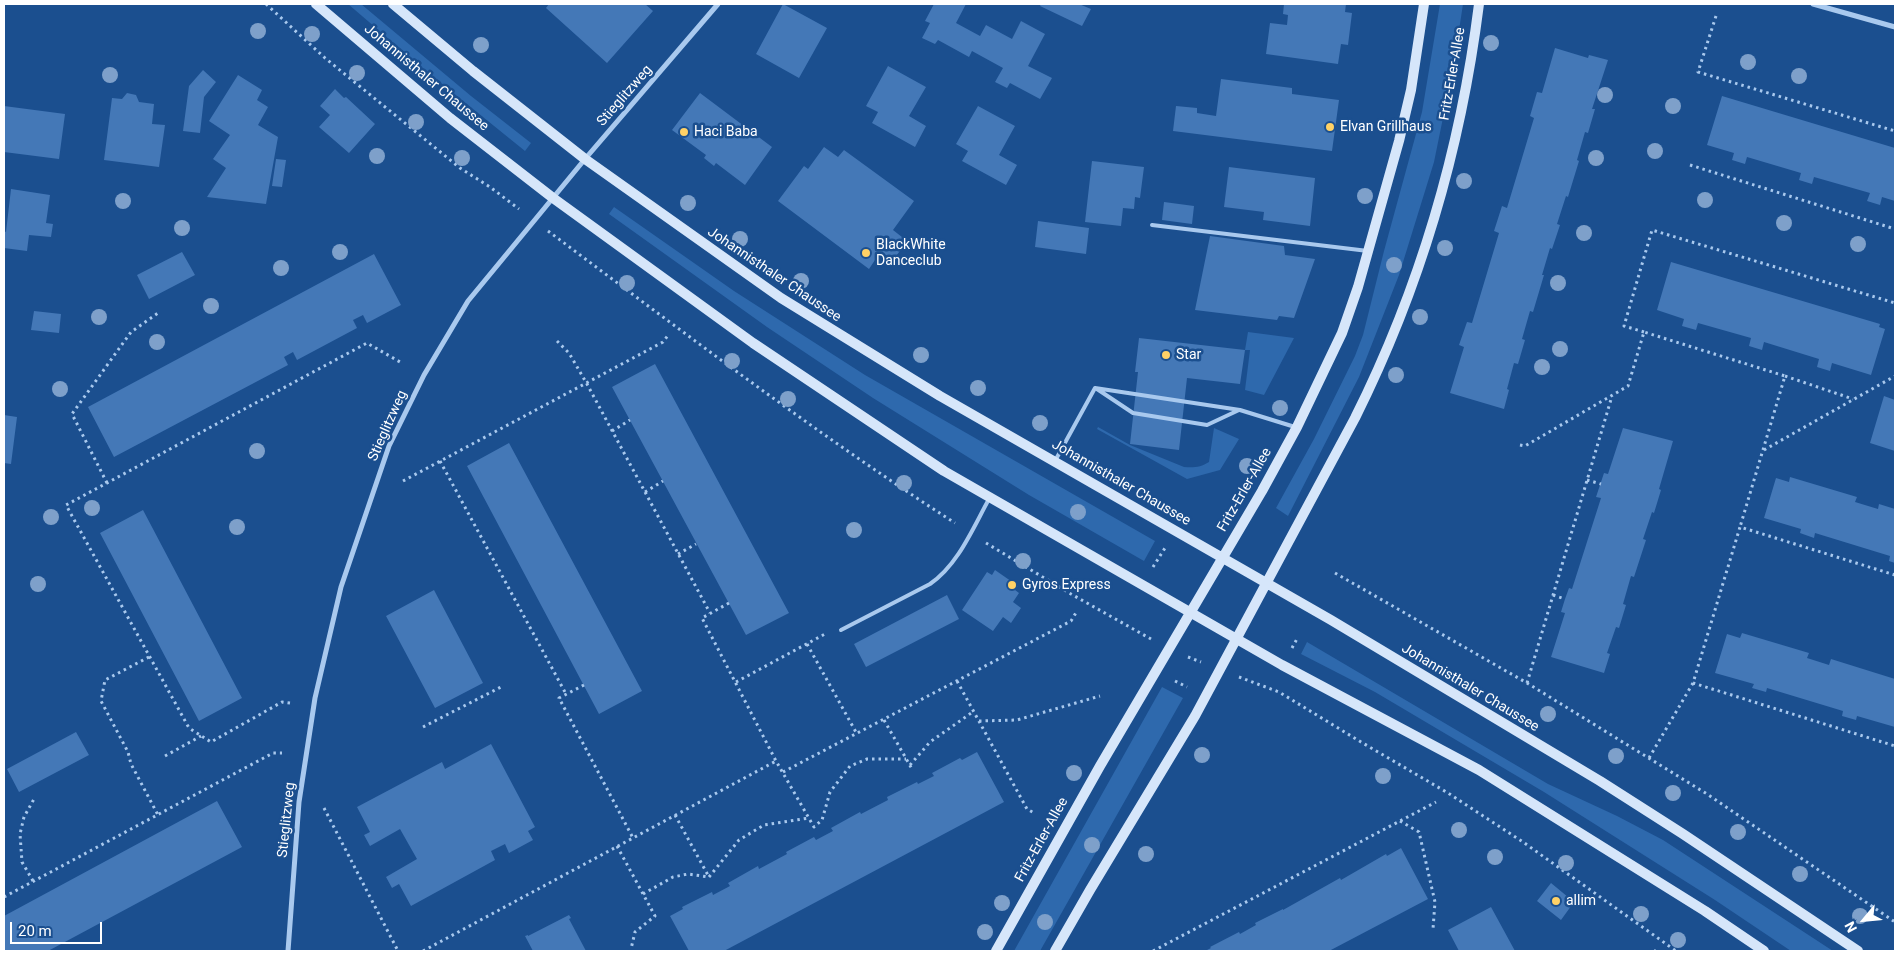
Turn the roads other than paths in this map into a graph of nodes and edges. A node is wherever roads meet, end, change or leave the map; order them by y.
1 (316, 4) edge
2 (393, 4) edge
3 (718, 4) edge
4 (1424, 4) edge
5 (1478, 4) edge
6 (1813, 4) edge
7 (1895, 27) edge
8 (585, 159) junction
9 (553, 198) junction
10 (1152, 225) dead end
11 (1368, 251) junction
12 (1095, 388) junction
13 (1240, 410) junction
14 (1296, 427) junction
15 (1055, 461) junction
16 (990, 497) junction
17 (1223, 557) junction
18 (1267, 582) junction
19 (1190, 612) junction
20 (841, 630) road end
21 (1237, 639) junction
22 (288, 951) edge
23 (996, 951) edge
24 (1055, 951) edge
25 (1764, 951) edge
26 (1858, 951) edge

1 - 9 main road, Johannisthaler Chaussee
2 - 8 main road, Johannisthaler Chaussee
3 - 8 street, Stieglitzweg
4 - 11 main road, Fritz-Erler-Allee
5 - 18 main road, Fritz-Erler-Allee
6 - 7 street
8 - 9 street, Stieglitzweg
8 - 15 main road, Johannisthaler Chaussee
9 - 16 main road, Johannisthaler Chaussee
9 - 22 street, Stieglitzweg
10 - 11 lane
11 - 14 main road, Fritz-Erler-Allee
12 - 13 lane
12 - 13 lane
12 - 15 lane
13 - 14 lane
14 - 17 main road, Fritz-Erler-Allee
15 - 17 main road, Johannisthaler Chaussee
16 - 19 main road, Johannisthaler Chaussee
16 - 20 lane
17 - 18 main road, Johannisthaler Chaussee
17 - 19 main road, Fritz-Erler-Allee
18 - 21 main road, Fritz-Erler-Allee
18 - 26 main road, Johannisthaler Chaussee
19 - 21 main road, Johannisthaler Chaussee
19 - 23 main road, Fritz-Erler-Allee
21 - 24 main road, Fritz-Erler-Allee
21 - 25 main road, Johannisthaler Chaussee

